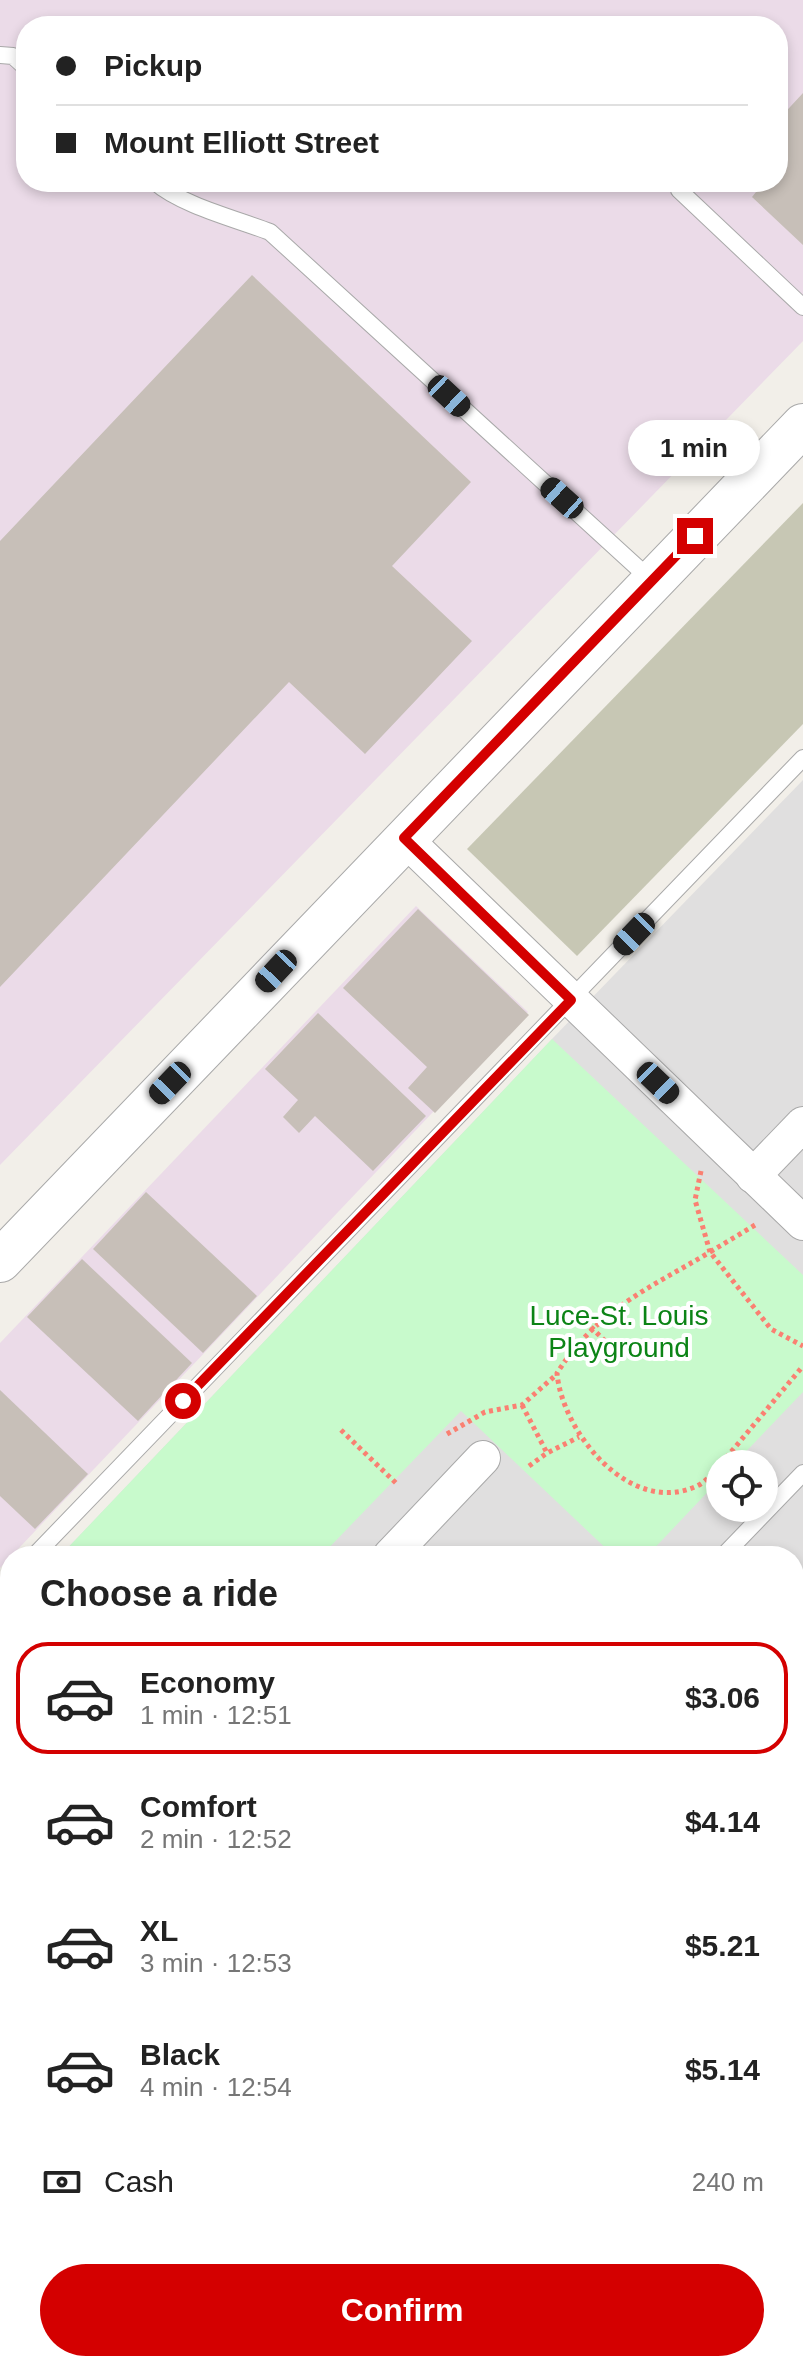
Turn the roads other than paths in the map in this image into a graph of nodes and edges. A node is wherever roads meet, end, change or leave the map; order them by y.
1 (166, 192) edge
2 (681, 192) edge
3 (803, 307) edge
4 (803, 425) edge
5 (652, 581) junction
6 (803, 758) edge
7 (404, 838) junction
8 (571, 1000) junction
9 (803, 1124) edge
10 (753, 1176) junction
11 (803, 1223) edge
12 (0, 1261) edge
13 (483, 1458) dead end
14 (803, 1473) edge
15 (44, 1546) edge
16 (399, 1546) edge
17 (733, 1546) edge

1 - 5 lane
2 - 3 lane
4 - 5 street
5 - 7 street
6 - 8 lane
7 - 8 street
7 - 12 street
8 - 10 street
8 - 15 lane
9 - 10 street
10 - 11 street
13 - 16 street
14 - 17 lane

